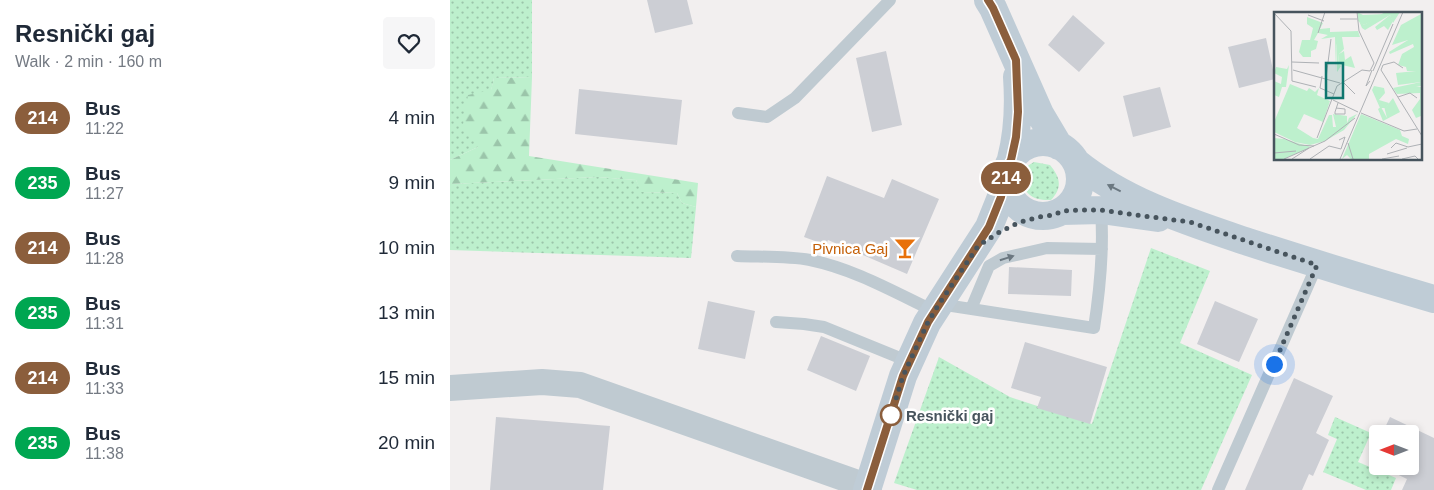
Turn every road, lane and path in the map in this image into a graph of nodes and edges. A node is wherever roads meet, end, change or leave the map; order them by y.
1 (890, 0) edge
2 (994, 3) edge
3 (1016, 60) junction
4 (738, 113) dead end
5 (1067, 154) junction
6 (1008, 169) junction
7 (1101, 210) junction
8 (1050, 214) junction
9 (1190, 222) junction
10 (978, 246) junction
11 (1102, 249) junction
12 (737, 256) dead end
13 (1317, 265) junction
14 (1434, 299) edge
15 (937, 307) junction
16 (971, 309) junction
17 (776, 322) dead end
18 (910, 362) junction
19 (450, 388) edge
20 (868, 488) edge
21 (1218, 490) edge

1 - 4 lane
2 - 3 street
3 - 5 street
3 - 6 street
5 - 6 street
5 - 8 street
9 -> 5 street
6 - 8 street
6 - 10 street
7 - 8 street
7 - 9 street
7 - 11 lane
8 - 10 street
9 - 13 street
10 - 15 street
16 -> 11 lane
11 - 16 lane
12 - 15 lane
13 - 14 street
13 - 21 lane
15 - 16 lane
15 - 18 street
17 - 18 lane
18 - 20 street
19 - 20 street

